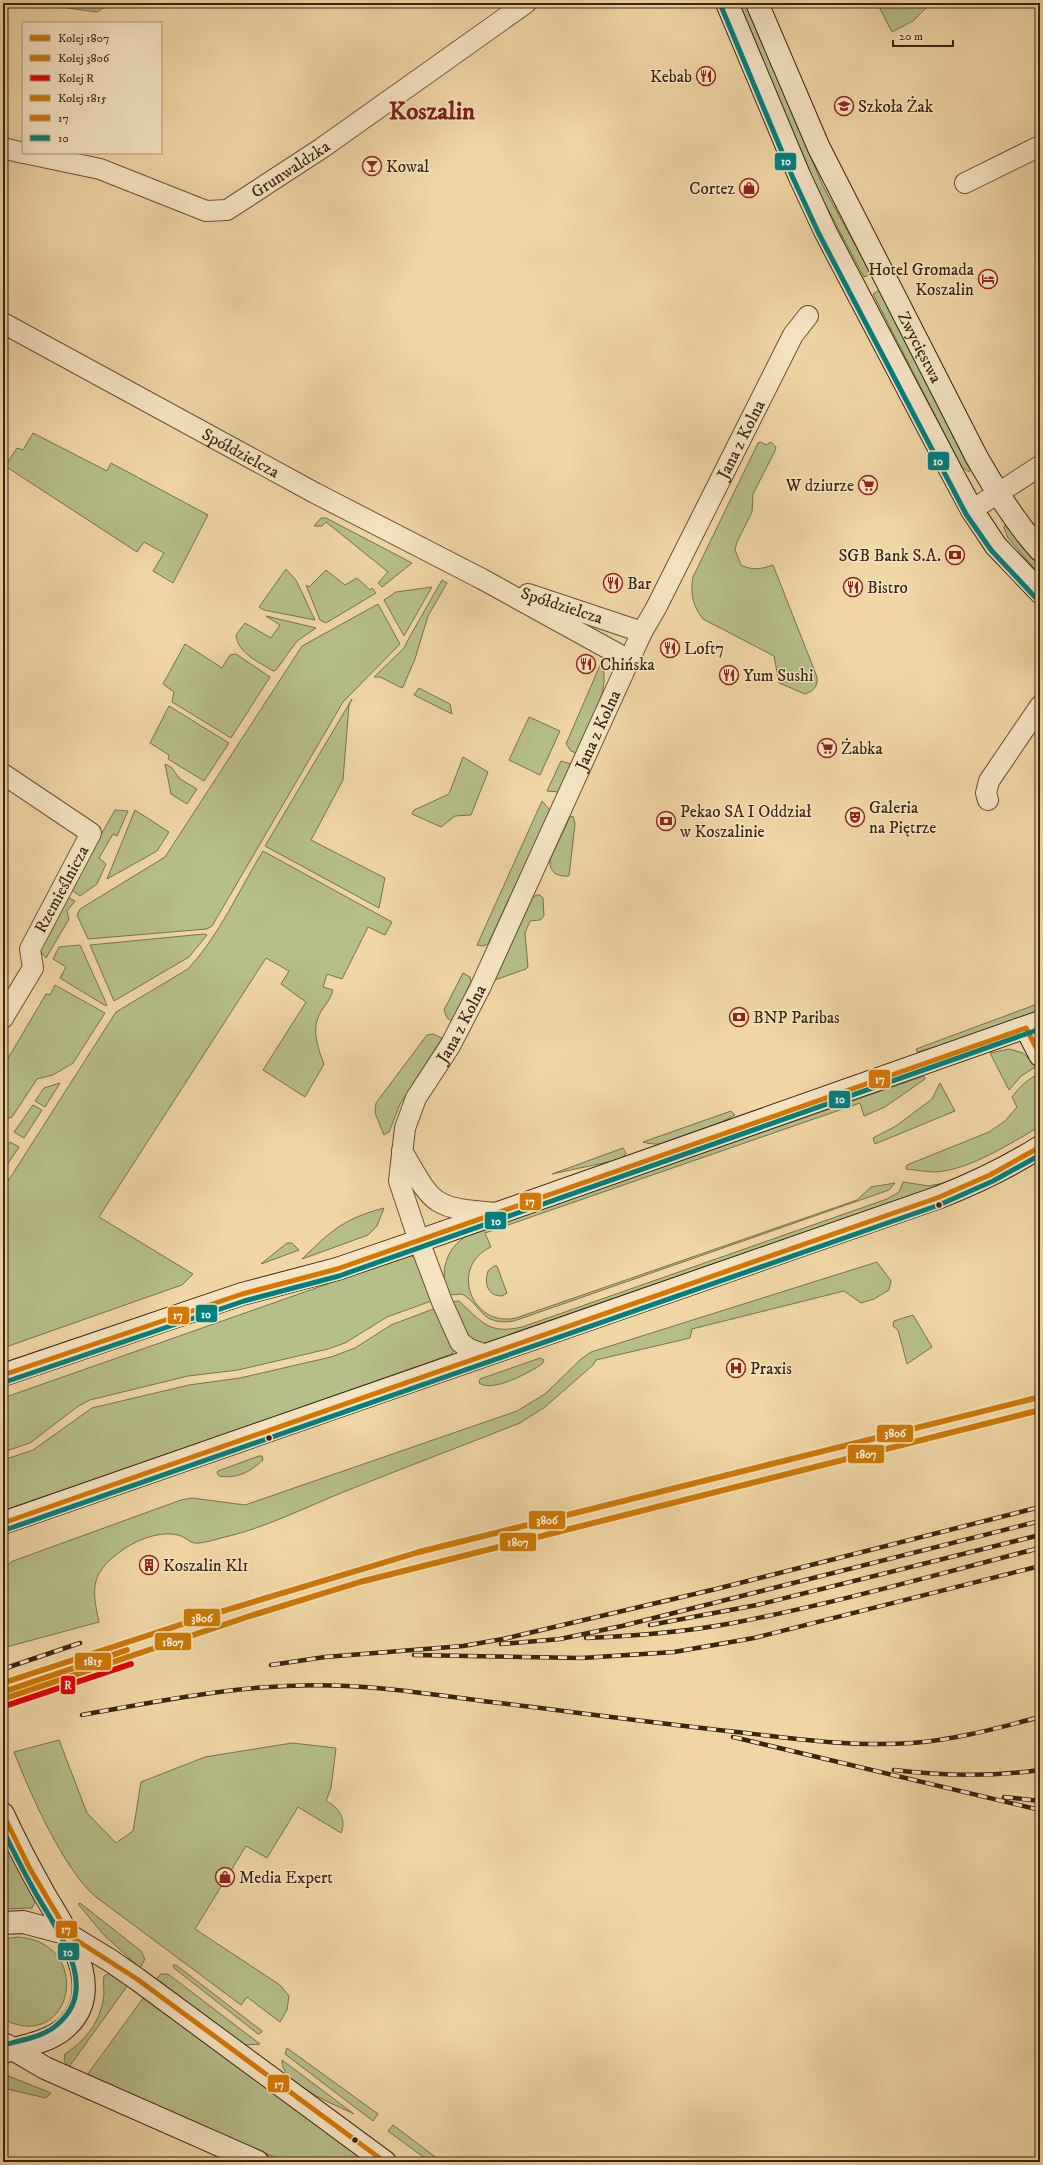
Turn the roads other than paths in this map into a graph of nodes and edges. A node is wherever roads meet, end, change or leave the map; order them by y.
1 (526, 3) edge
2 (727, 3) edge
3 (758, 3) edge
4 (1040, 146) edge
5 (3, 148) edge
6 (22, 153) edge
7 (29, 154) edge
8 (966, 182) dead end
9 (808, 316) dead end
10 (3, 323) edge
11 (1040, 466) edge
12 (997, 493) junction
13 (972, 510) junction
14 (1040, 550) edge
15 (482, 579) junction
16 (1040, 592) edge
17 (642, 632) junction
18 (629, 660) junction
19 (1040, 706) edge
20 (3, 774) edge
21 (988, 800) dead end
22 (3, 1018) edge
23 (1033, 1025) edge
24 (1040, 1055) edge
25 (1040, 1147) edge
26 (402, 1151) junction
27 (498, 1214) junction
28 (420, 1241) junction
29 (487, 1355) junction
30 (3, 1375) edge
31 (3, 1523) edge
32 (3, 1814) edge
33 (3, 1923) edge
34 (70, 1935) junction
35 (6, 2048) edge
36 (258, 2162) edge
37 (385, 2162) edge

1 - 7 street, Grunwaldzka
2 - 13 street, Zwycięstwa
3 - 12 street, Zwycięstwa
4 - 8 street
5 - 6 street, Grunwaldzka
9 - 17 street, Jana z Kolna
10 - 15 street, Spółdzielcza
11 - 12 street
12 - 13 street
12 - 14 street, Zwycięstwa
13 - 16 street, Zwycięstwa
15 - 17 street, Spółdzielcza
15 - 18 street, Spółdzielcza
17 - 18 street, Jana z Kolna
18 - 26 street, Jana z Kolna
19 - 21 street
20 - 22 street, Rzemieślnicza
23 - 24 street
23 - 27 street
25 - 29 street
26 - 27 street
26 - 28 street, Jana z Kolna
27 - 28 street
28 - 29 street, Jana z Kolna
28 - 30 street
29 - 31 street
32 - 34 street
33 - 34 street
34 - 35 street
34 - 37 street
35 - 36 street

